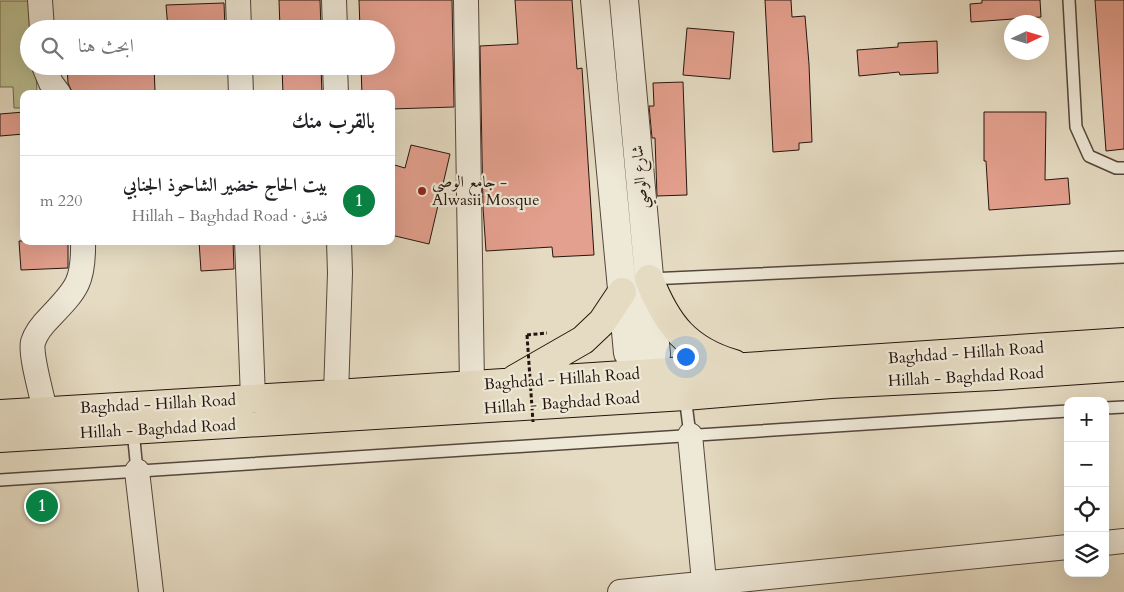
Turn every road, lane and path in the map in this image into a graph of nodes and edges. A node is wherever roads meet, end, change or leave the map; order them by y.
1 (40, 0) edge
2 (238, 0) edge
3 (334, 0) edge
4 (466, 0) edge
5 (595, 0) edge
6 (624, 0) edge
7 (1069, 0) edge
8 (41, 20) edge
9 (239, 20) edge
10 (335, 20) edge
11 (47, 75) edge
12 (240, 75) edge
13 (335, 75) edge
14 (56, 90) edge
15 (241, 90) edge
16 (336, 90) edge
17 (1124, 168) edge
18 (83, 245) edge
19 (247, 245) edge
20 (339, 245) edge
21 (1124, 257) edge
22 (649, 280) junction
23 (622, 292) junction
24 (552, 334) dead end
25 (1124, 342) edge
26 (740, 366) junction
27 (1124, 367) edge
28 (509, 383) junction
29 (472, 386) junction
30 (336, 394) junction
31 (685, 396) junction
32 (253, 398) junction
33 (1124, 407) edge
34 (1109, 408) edge
35 (1064, 410) edge
36 (45, 411) junction
37 (0, 414) edge
38 (534, 422) dead end
39 (133, 430) junction
40 (690, 435) junction
41 (0, 438) edge
42 (137, 471) junction
43 (0, 480) edge
44 (1124, 541) edge
45 (1109, 543) edge
46 (1064, 547) edge
47 (705, 588) edge
48 (151, 592) edge
49 (620, 592) edge

1 - 8 street
2 - 9 street
3 - 10 street
4 - 29 street
5 - 23 street, شارع الوصي
6 - 22 street, شارع الوصي
7 - 17 lane
11 - 14 street
12 - 15 street
13 - 16 street
18 - 36 street
19 - 32 street
20 - 30 street
21 - 22 lane
22 - 23 street, شارع الوصي
22 - 26 main road
23 - 28 main road
24 - 38 path, bridge
25 - 26 main road, Baghdad - Hillah Road
26 - 28 main road, Baghdad - Hillah Road
27 - 31 main road, Hillah - Baghdad Road
28 - 29 main road, Baghdad - Hillah Road
29 - 30 main road, Baghdad - Hillah Road
30 - 32 main road, Baghdad - Hillah Road
31 - 39 main road, Hillah - Baghdad Road
31 - 40 lane
32 - 36 main road, Baghdad - Hillah Road
33 - 34 lane
35 - 40 lane
36 - 37 main road, Baghdad - Hillah Road
39 - 41 main road, Hillah - Baghdad Road
39 - 42 lane
40 - 42 lane
40 - 47 street
42 - 43 lane
42 - 48 street
44 - 45 street
46 - 47 street
47 - 49 street

